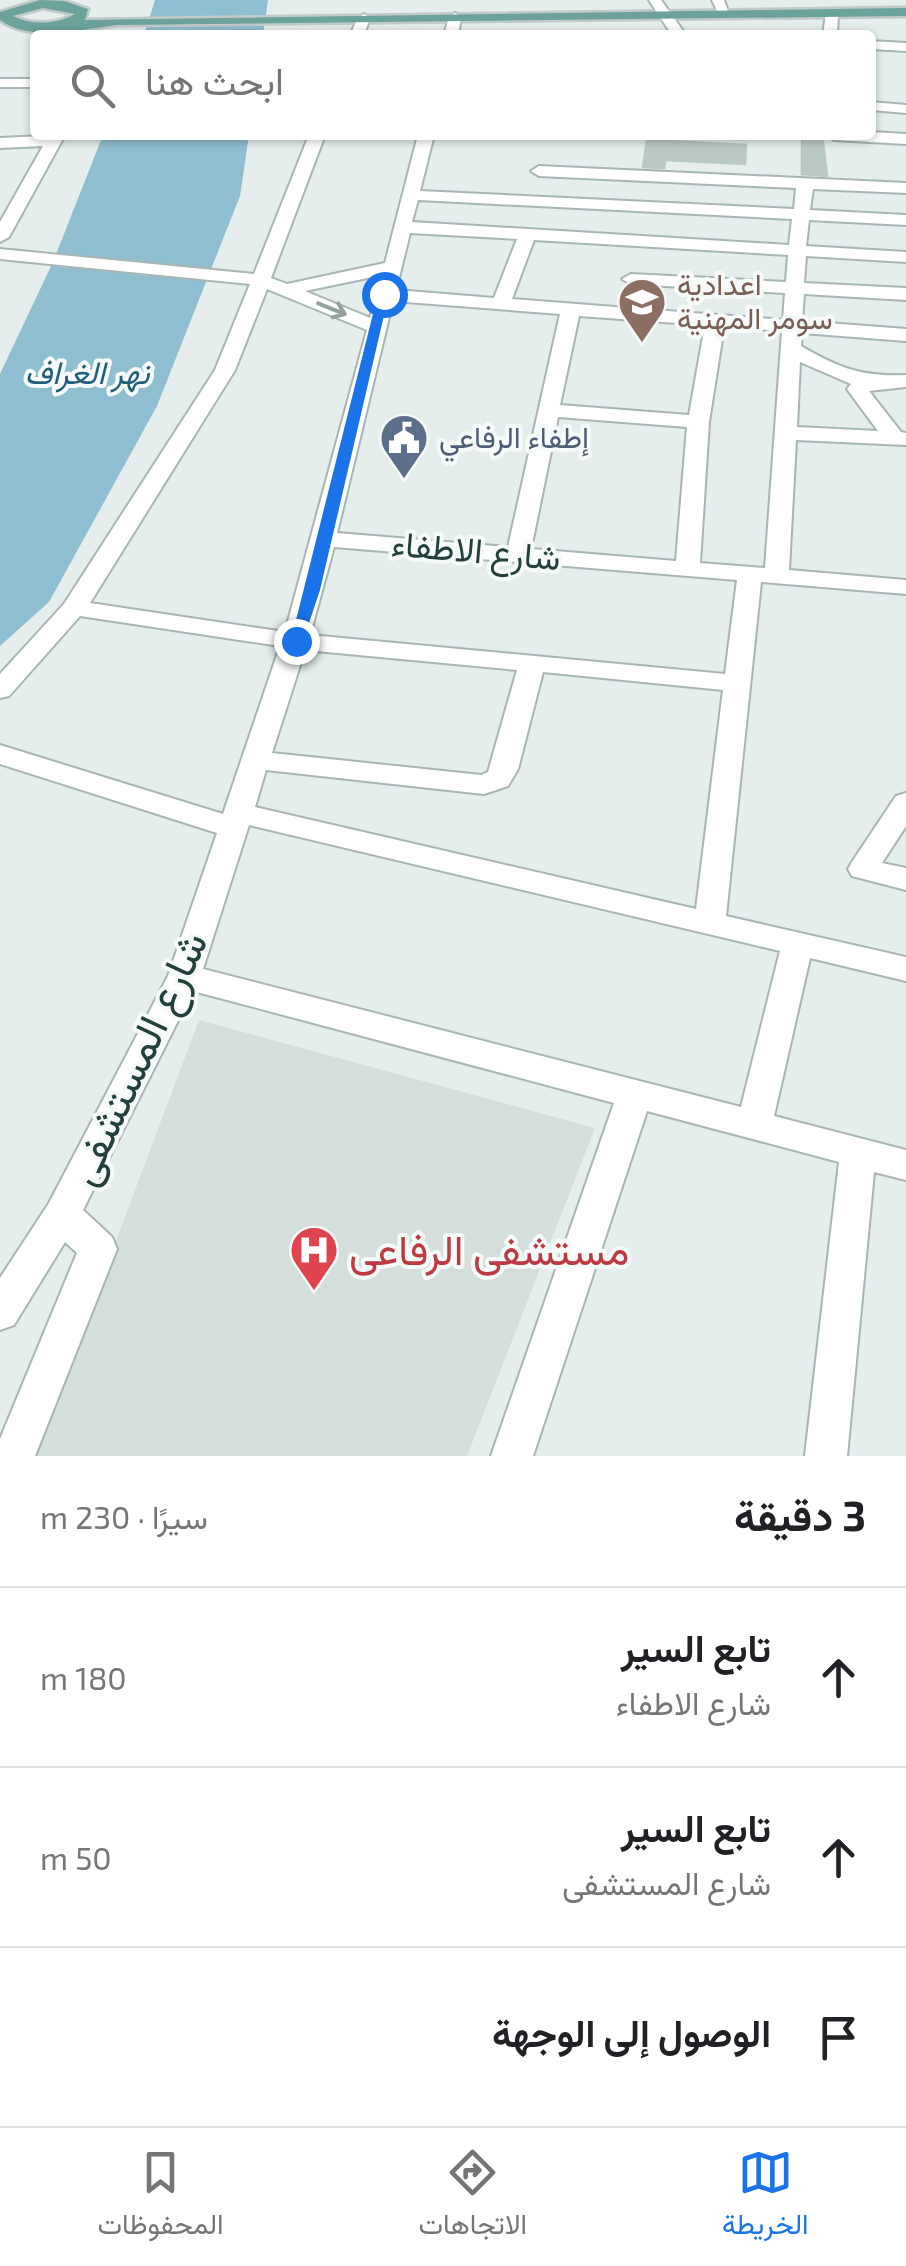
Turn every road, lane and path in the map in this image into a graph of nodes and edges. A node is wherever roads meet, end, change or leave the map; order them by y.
1 (371, 0) edge
2 (454, 0) edge
3 (655, 0) edge
4 (78, 4) edge
5 (722, 7) edge
6 (5, 12) edge
7 (906, 12) edge
8 (832, 13) junction
9 (667, 14) junction
10 (364, 18) junction
11 (455, 18) junction
12 (94, 19) edge
13 (66, 30) edge
14 (360, 30) edge
15 (452, 30) edge
16 (676, 30) edge
17 (830, 30) edge
18 (876, 45) edge
19 (906, 47) edge
20 (0, 83) edge
21 (30, 83) edge
22 (876, 106) edge
23 (906, 108) edge
24 (876, 137) edge
25 (906, 139) edge
26 (33, 140) edge
27 (54, 140) edge
28 (315, 140) edge
29 (425, 140) edge
30 (0, 143) edge
31 (539, 171) dead end
32 (648, 176) junction
33 (805, 184) junction
34 (906, 188) edge
35 (411, 194) junction
36 (644, 207) junction
37 (804, 215) junction
38 (906, 220) edge
39 (402, 228) junction
40 (526, 235) junction
41 (0, 237) edge
42 (640, 242) junction
43 (797, 251) junction
44 (5, 254) edge
45 (906, 256) edge
46 (392, 267) junction
47 (631, 279) junction
48 (261, 280) junction
49 (795, 287) junction
50 (286, 290) junction
51 (384, 294) junction
52 (906, 294) edge
53 (501, 303) junction
54 (570, 311) junction
55 (622, 315) junction
56 (715, 324) junction
57 (377, 327) junction
58 (906, 335) edge
59 (792, 338) junction
60 (906, 381) edge
61 (866, 383) junction
62 (549, 410) junction
63 (698, 422) junction
64 (786, 434) junction
65 (900, 438) edge
66 (324, 538) junction
67 (518, 555) junction
68 (687, 569) junction
69 (764, 575) junction
70 (906, 587) edge
71 (74, 608) junction
72 (296, 641) junction
73 (532, 664) junction
74 (738, 683) junction
75 (0, 690) edge
76 (0, 754) edge
77 (256, 760) junction
78 (906, 802) edge
79 (236, 820) junction
80 (906, 879) edge
81 (710, 921) junction
82 (798, 942) junction
83 (906, 969) edge
84 (184, 976) junction
85 (635, 1094) junction
86 (754, 1125) junction
87 (858, 1152) junction
88 (906, 1165) edge
89 (62, 1214) junction
90 (0, 1312) edge
91 (14, 1456) edge
92 (512, 1456) edge
93 (826, 1456) edge

1 - 10 main road
2 - 11 main road
3 - 9 street
4 - 6 main road
4 - 12 main road
4 - 13 main road
5 - 8 main road
5 - 9 main road
6 - 13 main road
7 - 8 main road
8 - 17 street
9 - 11 main road
9 - 16 street
10 - 11 main road
10 - 12 main road
10 - 14 street
11 - 15 street
12 - 13 main road
18 - 19 street
20 - 21 street
22 - 23 street
24 - 25 street
26 - 30 street
27 - 41 street
28 - 48 street
29 - 35 street
31 - 32 street
32 - 33 street
32 - 36 street
33 - 34 street
33 - 37 street
35 - 36 street
35 - 39 street
36 - 37 street
36 - 42 street
37 - 38 street
37 - 43 street
39 - 40 street
39 - 46 street
40 - 42 street
40 - 53 street
42 - 43 street
42 - 47 street
43 - 45 street
43 - 49 street
44 - 48 street
46 - 50 street
46 - 51 street
47 - 49 street
47 - 55 street
48 - 50 street
48 - 71 street
49 - 52 street
49 - 59 street
50 -> 57 street
51 - 53 street
51 - 57 street
53 - 54 street
54 - 55 street
54 - 62 street
55 - 56 street
56 - 59 street
56 - 63 street
57 - 66 street
58 - 59 street
59 - 61 street
59 - 64 street
60 - 61 street
61 - 65 street
62 - 63 street
62 - 67 street
63 - 68 street
64 - 65 street
64 - 69 street
66 - 67 street, شارع الاطفاء
66 - 72 street, شارع المستشفى
67 - 68 street, شارع الاطفاء
68 - 69 street, شارع الاطفاء
69 - 70 street, شارع الاطفاء
69 - 74 street
71 - 72 street
71 - 75 street
72 - 73 street
72 - 77 street, شارع المستشفى
73 - 74 street
73 - 77 street
74 - 81 street
76 - 79 street
77 - 79 street, شارع المستشفى
78 - 80 street
79 - 81 street
79 - 84 street, شارع المستشفى
81 - 82 street
82 - 83 street
82 - 86 street
84 - 85 street
84 - 89 street, شارع المستشفى
85 - 86 street
85 - 92 street
86 - 87 street
87 - 88 street
87 - 93 street
89 - 90 street
89 - 91 street, شارع المستشفى

